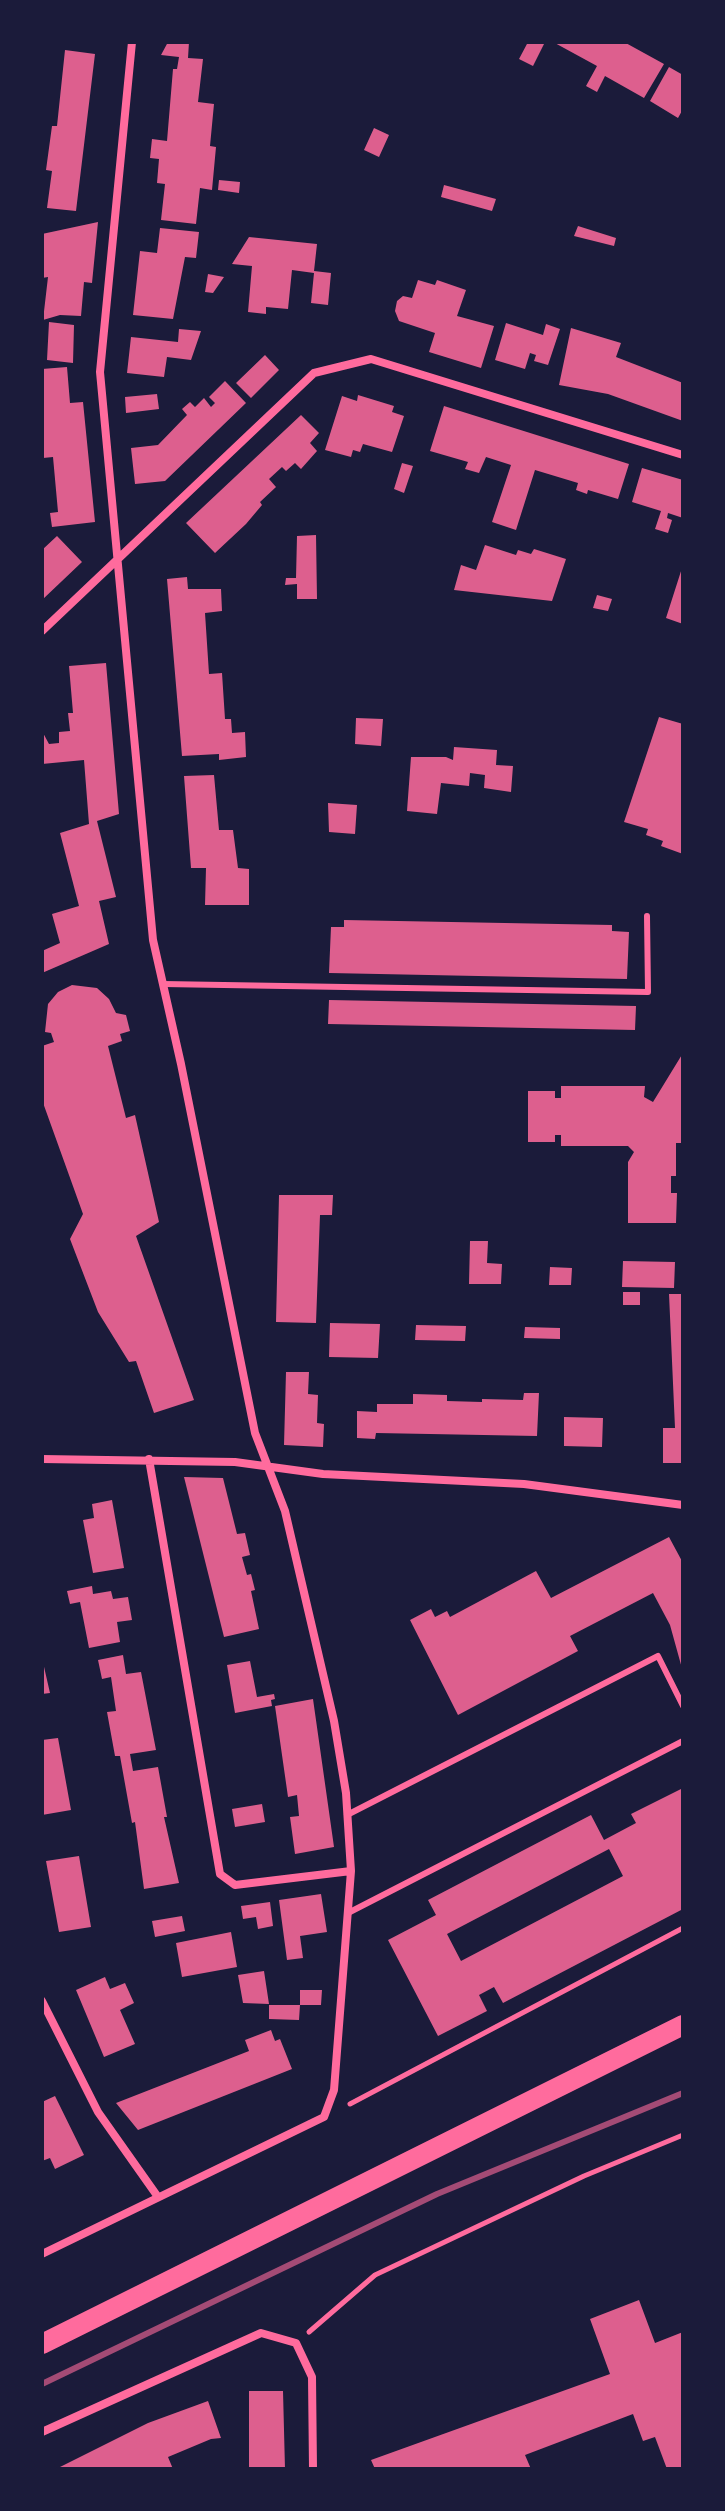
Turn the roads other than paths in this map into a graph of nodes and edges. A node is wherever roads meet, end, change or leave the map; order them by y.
1 (132, 42) edge
2 (683, 455) edge
3 (120, 557) junction
4 (42, 631) edge
5 (647, 916) dead end
6 (163, 984) junction
7 (42, 1459) edge
8 (149, 1459) junction
9 (271, 1469) junction
10 (683, 1505) edge
11 (683, 1706) edge
12 (683, 1741) edge
13 (347, 1815) junction
14 (351, 1871) junction
15 (348, 1913) junction
16 (42, 2001) edge
17 (683, 2025) edge
18 (158, 2197) junction
19 (42, 2254) edge
20 (42, 2344) edge
21 (42, 2432) edge
22 (313, 2469) edge

1 - 3 street
2 - 3 street
3 - 4 street
3 - 6 street
5 - 6 lane
6 - 9 street
7 - 8 street
8 - 9 street
8 - 14 street
9 - 10 street
9 - 13 street
11 - 13 lane
12 - 15 lane
13 - 14 street
14 - 15 street
15 - 18 street
16 - 18 street
17 - 20 main road
18 - 19 street
21 - 22 street

